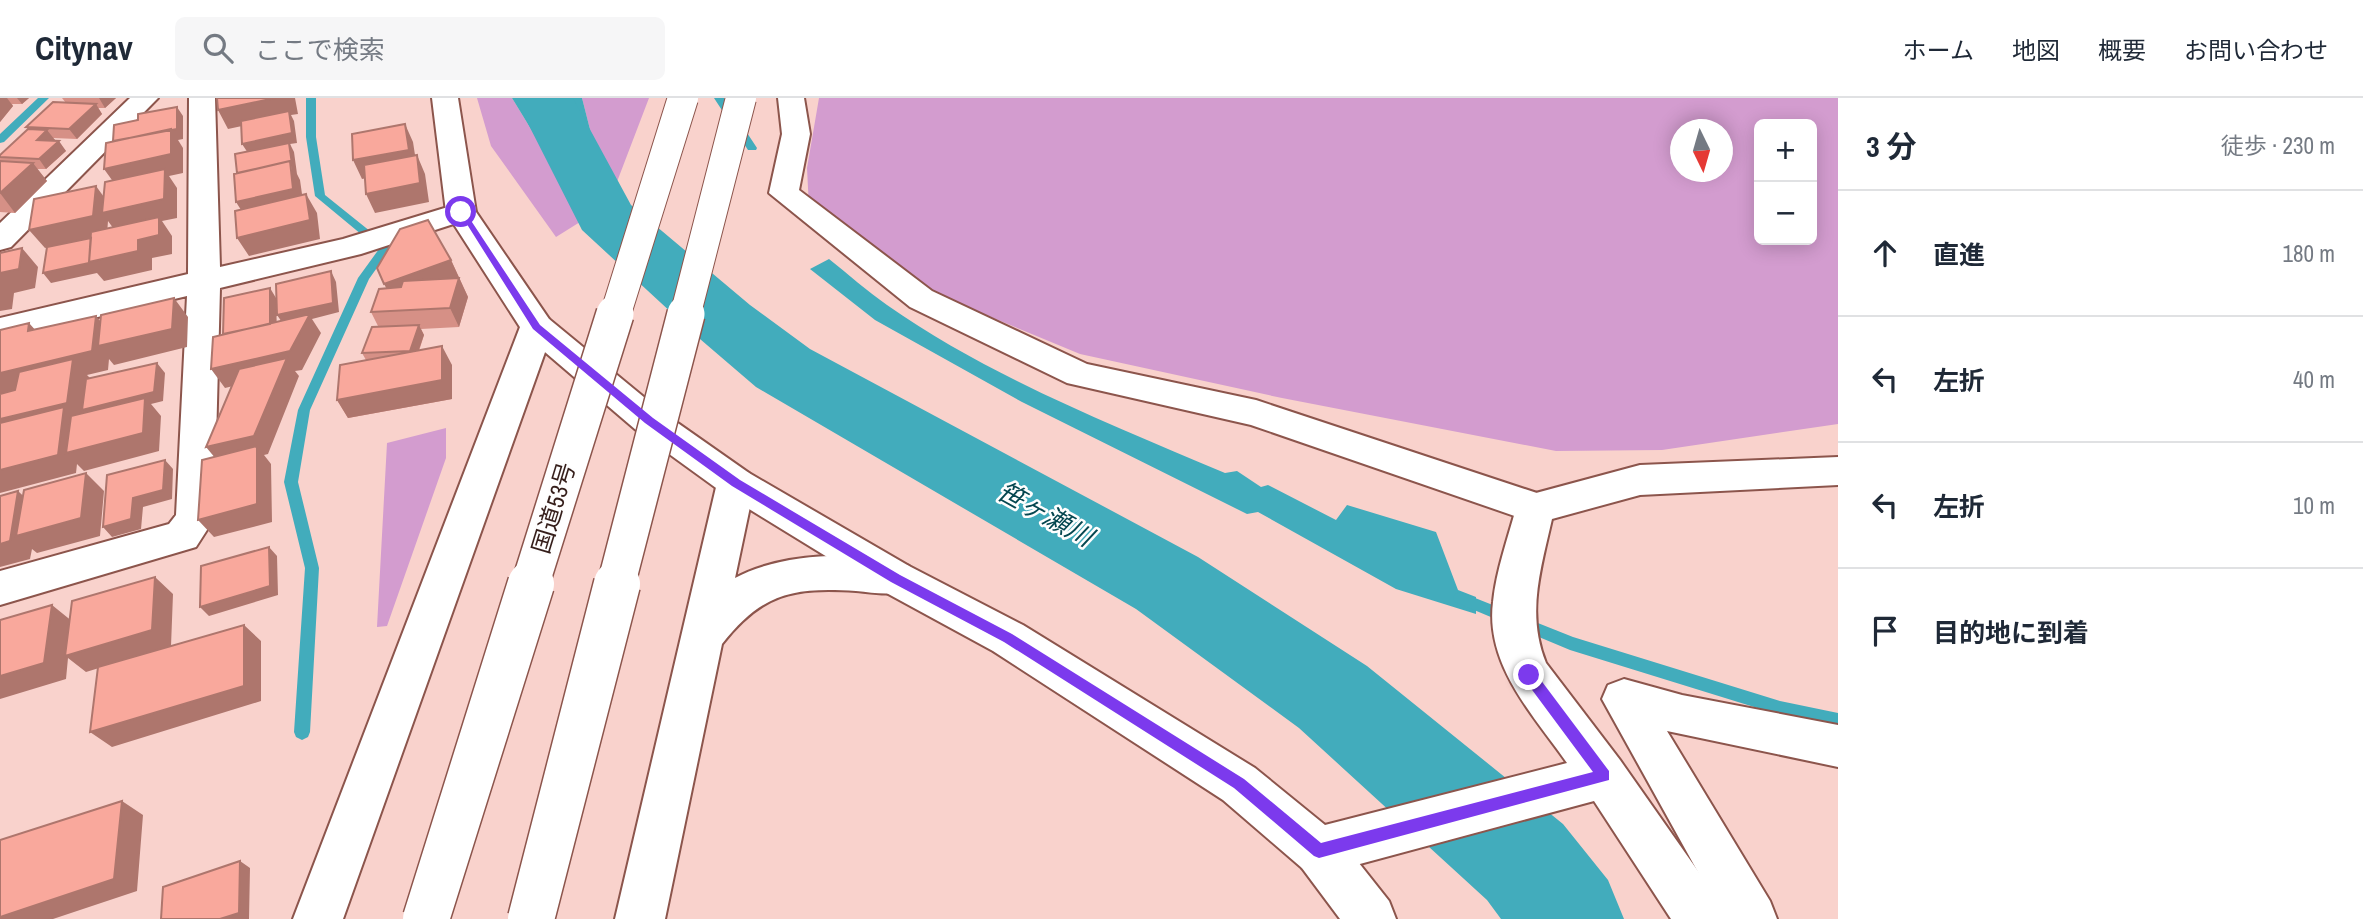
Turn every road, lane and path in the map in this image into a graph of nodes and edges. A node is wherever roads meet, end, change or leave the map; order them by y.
1 (145, 98) edge
2 (202, 98) edge
3 (445, 98) edge
4 (682, 98) edge
5 (741, 98) edge
6 (792, 98) edge
7 (461, 212) junction
8 (0, 240) edge
9 (204, 280) junction
10 (537, 327) junction
11 (0, 329) edge
12 (1838, 471) edge
13 (736, 483) junction
14 (1535, 508) junction
15 (895, 578) junction
16 (0, 588) edge
17 (703, 636) junction
18 (1838, 746) edge
19 (1586, 780) junction
20 (1336, 847) junction
21 (318, 919) edge
22 (426, 919) edge
23 (531, 919) edge
24 (640, 919) edge
25 (1371, 919) edge
26 (1700, 919) edge
27 (1752, 919) edge

1 - 8 main road
2 - 9 main road
3 - 7 main road
4 - 22 main road, 国道53号, bridge
5 - 23 main road, bridge
6 - 14 main road
7 - 9 main road
7 - 10 main road
9 - 11 main road
9 - 16 main road
10 - 13 main road
10 - 21 main road
12 - 14 main road
13 - 15 main road
13 - 17 main road
14 - 19 main road
15 - 17 main road
15 - 20 main road
17 - 24 main road
18 - 27 main road
19 - 20 main road
19 - 26 main road
20 - 25 main road

